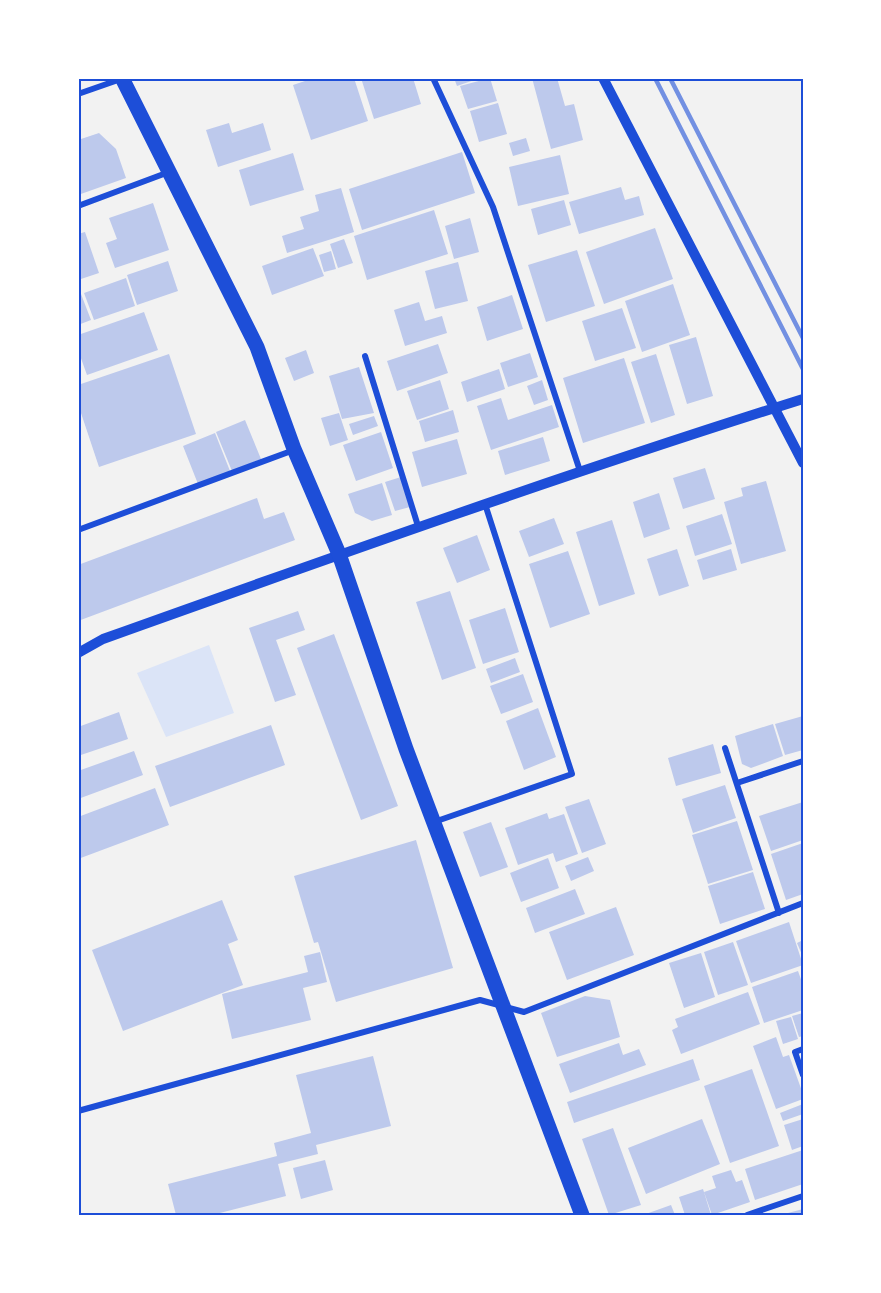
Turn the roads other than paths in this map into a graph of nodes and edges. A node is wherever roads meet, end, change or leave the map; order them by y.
1 (122, 78) edge
2 (433, 78) edge
3 (603, 78) edge
4 (78, 94) edge
5 (169, 172) junction
6 (78, 206) edge
7 (365, 356) dead end
8 (803, 399) edge
9 (775, 408) junction
10 (294, 449) junction
11 (803, 463) edge
12 (580, 471) junction
13 (485, 504) junction
14 (418, 526) junction
15 (78, 530) edge
16 (339, 554) junction
17 (78, 652) edge
18 (725, 748) dead end
19 (803, 760) edge
20 (737, 783) junction
21 (434, 822) junction
22 (803, 903) edge
23 (778, 913) junction
24 (505, 1007) junction
25 (803, 1049) edge
26 (803, 1075) edge
27 (78, 1111) edge
28 (803, 1196) edge
29 (582, 1215) edge
30 (747, 1215) edge

1 - 4 street
1 - 5 main road
2 - 12 street
3 - 9 street
5 - 6 street
5 - 10 main road
7 - 14 street
8 - 9 street
9 - 11 street
9 - 12 street
10 - 15 street
10 - 16 main road
12 - 13 street
13 - 14 street
13 - 21 street
14 - 16 street
16 - 17 street
16 - 21 main road
18 - 20 street
19 - 20 street
20 - 23 street
21 - 24 main road
22 - 23 street
23 - 24 street
24 - 27 street
24 - 29 main road
25 - 26 street
28 - 30 street

